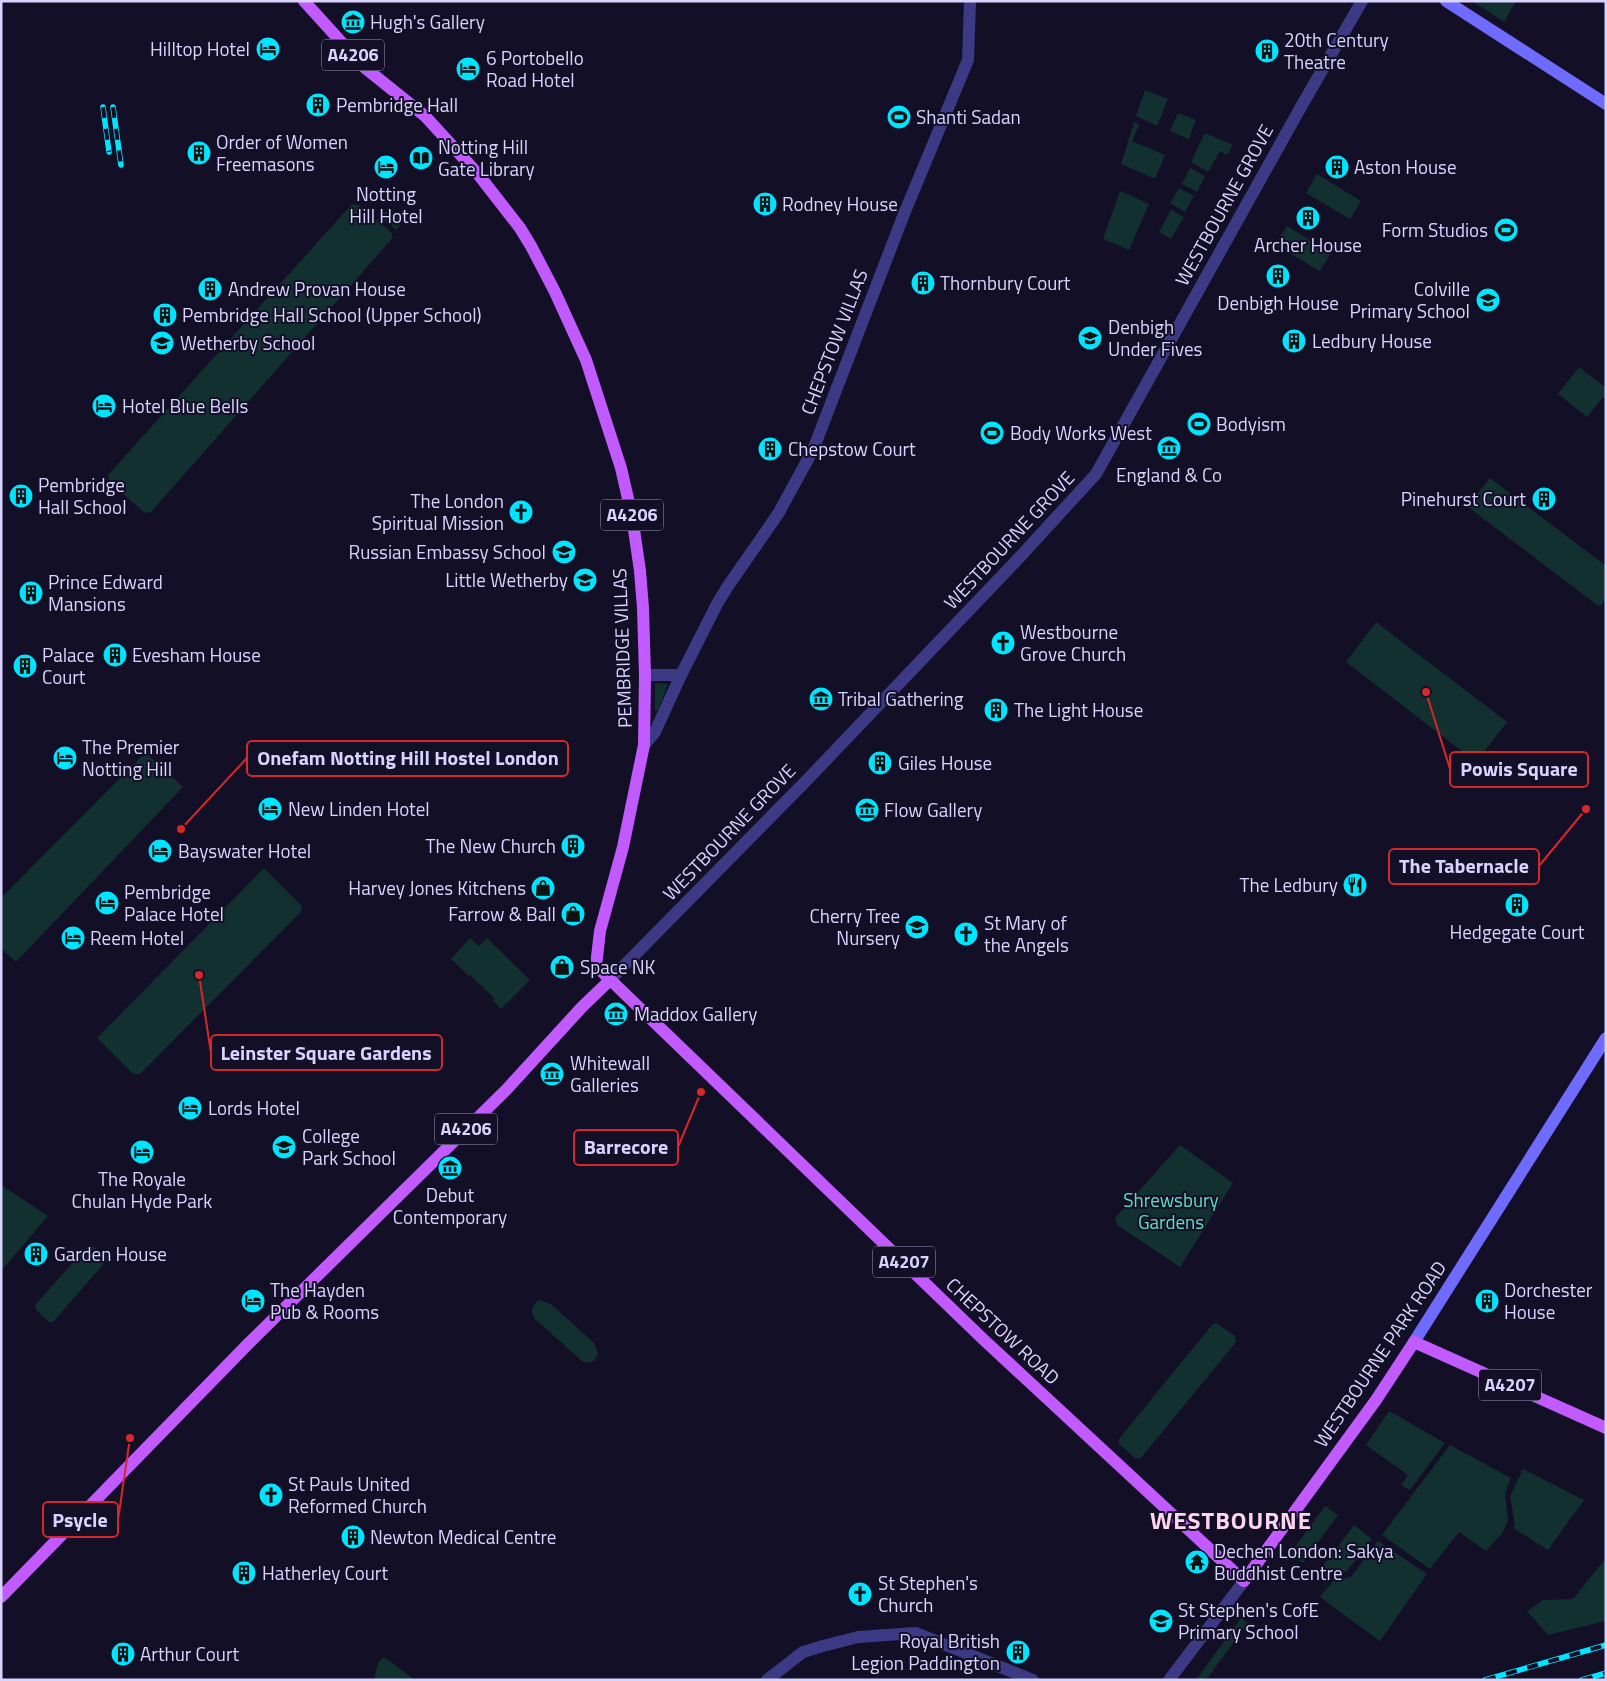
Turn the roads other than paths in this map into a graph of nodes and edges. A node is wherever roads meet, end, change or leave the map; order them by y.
1 (304, 1) edge
2 (970, 1) edge
3 (1362, 1) edge
4 (1446, 1) edge
5 (1606, 104) edge
6 (645, 675) junction
7 (681, 676) junction
8 (644, 745) junction
9 (610, 981) junction
10 (1606, 1038) edge
11 (1414, 1342) junction
12 (1606, 1428) edge
13 (1244, 1581) junction
14 (1, 1597) edge
15 (767, 1680) edge
16 (1033, 1680) edge
17 (1169, 1680) edge

1 - 6 main road, PEMBRIDGE VILLAS / A4206
2 - 7 street, CHEPSTOW VILLAS
3 - 9 street, WESTBOURNE GROVE
4 - 5 main road
6 - 7 street
6 - 8 main road, PEMBRIDGE VILLAS / A4206
7 - 8 street, CHEPSTOW VILLAS
8 - 9 main road, PEMBRIDGE VILLAS / A4206
9 - 13 main road, CHEPSTOW ROAD / A4207
9 - 14 main road, WESTBOURNE GROVE / A4206
10 - 11 main road, WESTBOURNE PARK ROAD
11 - 12 main road, A4207
11 - 13 main road, WESTBOURNE PARK ROAD
13 - 17 street, WESTBOURNE PARK ROAD
15 - 16 street

